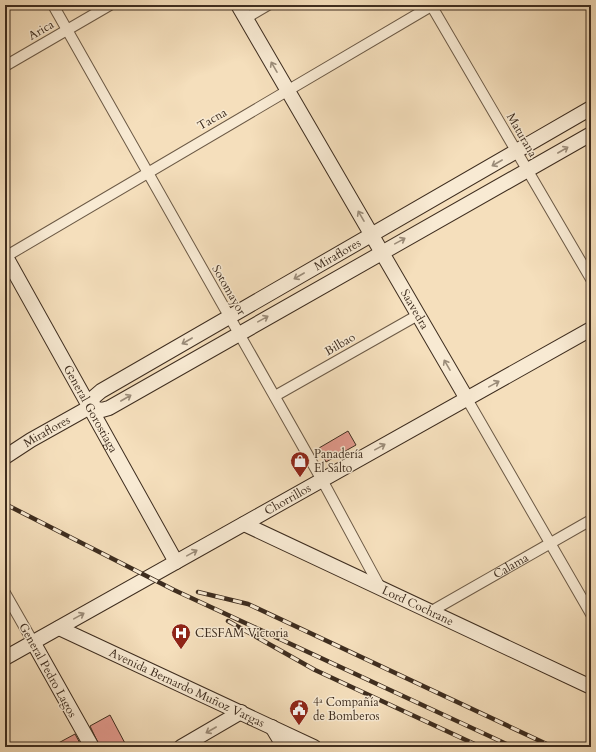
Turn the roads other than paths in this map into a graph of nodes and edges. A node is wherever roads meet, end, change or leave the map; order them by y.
1 (53, 5) edge
2 (110, 5) edge
3 (238, 5) edge
4 (268, 5) edge
5 (432, 5) edge
6 (246, 18) junction
7 (67, 30) junction
8 (5, 66) edge
9 (288, 90) junction
10 (591, 108) edge
11 (591, 134) edge
12 (516, 151) junction
13 (527, 170) junction
14 (148, 172) junction
15 (371, 234) junction
16 (381, 252) junction
17 (5, 256) edge
18 (591, 279) edge
19 (418, 315) junction
20 (229, 316) junction
21 (591, 329) edge
22 (239, 332) junction
23 (275, 396) junction
24 (467, 399) junction
25 (90, 407) junction
26 (5, 457) edge
27 (322, 480) junction
28 (591, 520) edge
29 (244, 524) junction
30 (550, 543) junction
31 (176, 562) junction
32 (381, 588) junction
33 (5, 593) edge
34 (430, 612) junction
35 (591, 614) edge
36 (59, 628) junction
37 (33, 642) junction
38 (5, 658) edge
39 (591, 687) edge
40 (241, 712) junction
41 (272, 727) junction
42 (92, 747) edge
43 (181, 747) edge
44 (284, 747) edge
45 (314, 747) edge

1 - 7 street, Sotomayor
2 - 7 street, Arica
3 - 6 street, Saavedra
4 - 6 street
5 - 9 street, Tacna
5 - 12 street, Maturana
9 -> 6 street, Saavedra
7 - 8 street, Arica
7 - 14 street, Sotomayor
9 - 14 street, Tacna
15 -> 9 street, Saavedra
10 - 12 street, Miraflores
13 -> 11 street, Miraflores
12 - 13 street, Maturana
12 -> 15 street, Miraflores
16 -> 13 street, Miraflores
13 - 18 street, Maturana
14 - 17 street, Tacna
14 - 20 street, Sotomayor
15 - 16 street, Saavedra
15 -> 20 street, Miraflores
16 - 19 street, Saavedra
22 -> 16 street, Miraflores
17 - 25 street, General Gorostiaga
19 - 23 street, Bilbao
24 -> 19 street, Saavedra
20 - 22 street, Sotomayor
20 -> 25 street, Miraflores
24 -> 21 street, Chorrillos
22 - 23 street, Sotomayor
25 -> 22 street, Miraflores
23 - 27 street, Sotomayor
27 -> 24 street, Chorrillos
24 - 30 street, Saavedra
25 - 26 street, Miraflores
25 - 31 street, General Gorostiaga
27 - 29 street, Chorrillos
27 - 32 street, Sotomayor
28 - 30 street, Calama
31 -> 29 street, Chorrillos
29 - 32 street, Lord Cochrane
30 - 34 street, Calama
30 - 35 street, Saavedra
36 -> 31 street, Chorrillos
32 - 34 street, Lord Cochrane
33 - 37 street, General Pedro Lagos
34 - 39 street, Lord Cochrane
36 - 37 street, Chorrillos
36 - 40 street, Avenida Bernardo Muñoz Vargas
37 - 38 street, Chorrillos
37 - 42 street, General Pedro Lagos
40 - 41 street, Avenida Bernardo Muñoz Vargas
40 -> 43 street
41 - 44 street
41 - 45 street, Avenida Bernardo Muñoz Vargas

